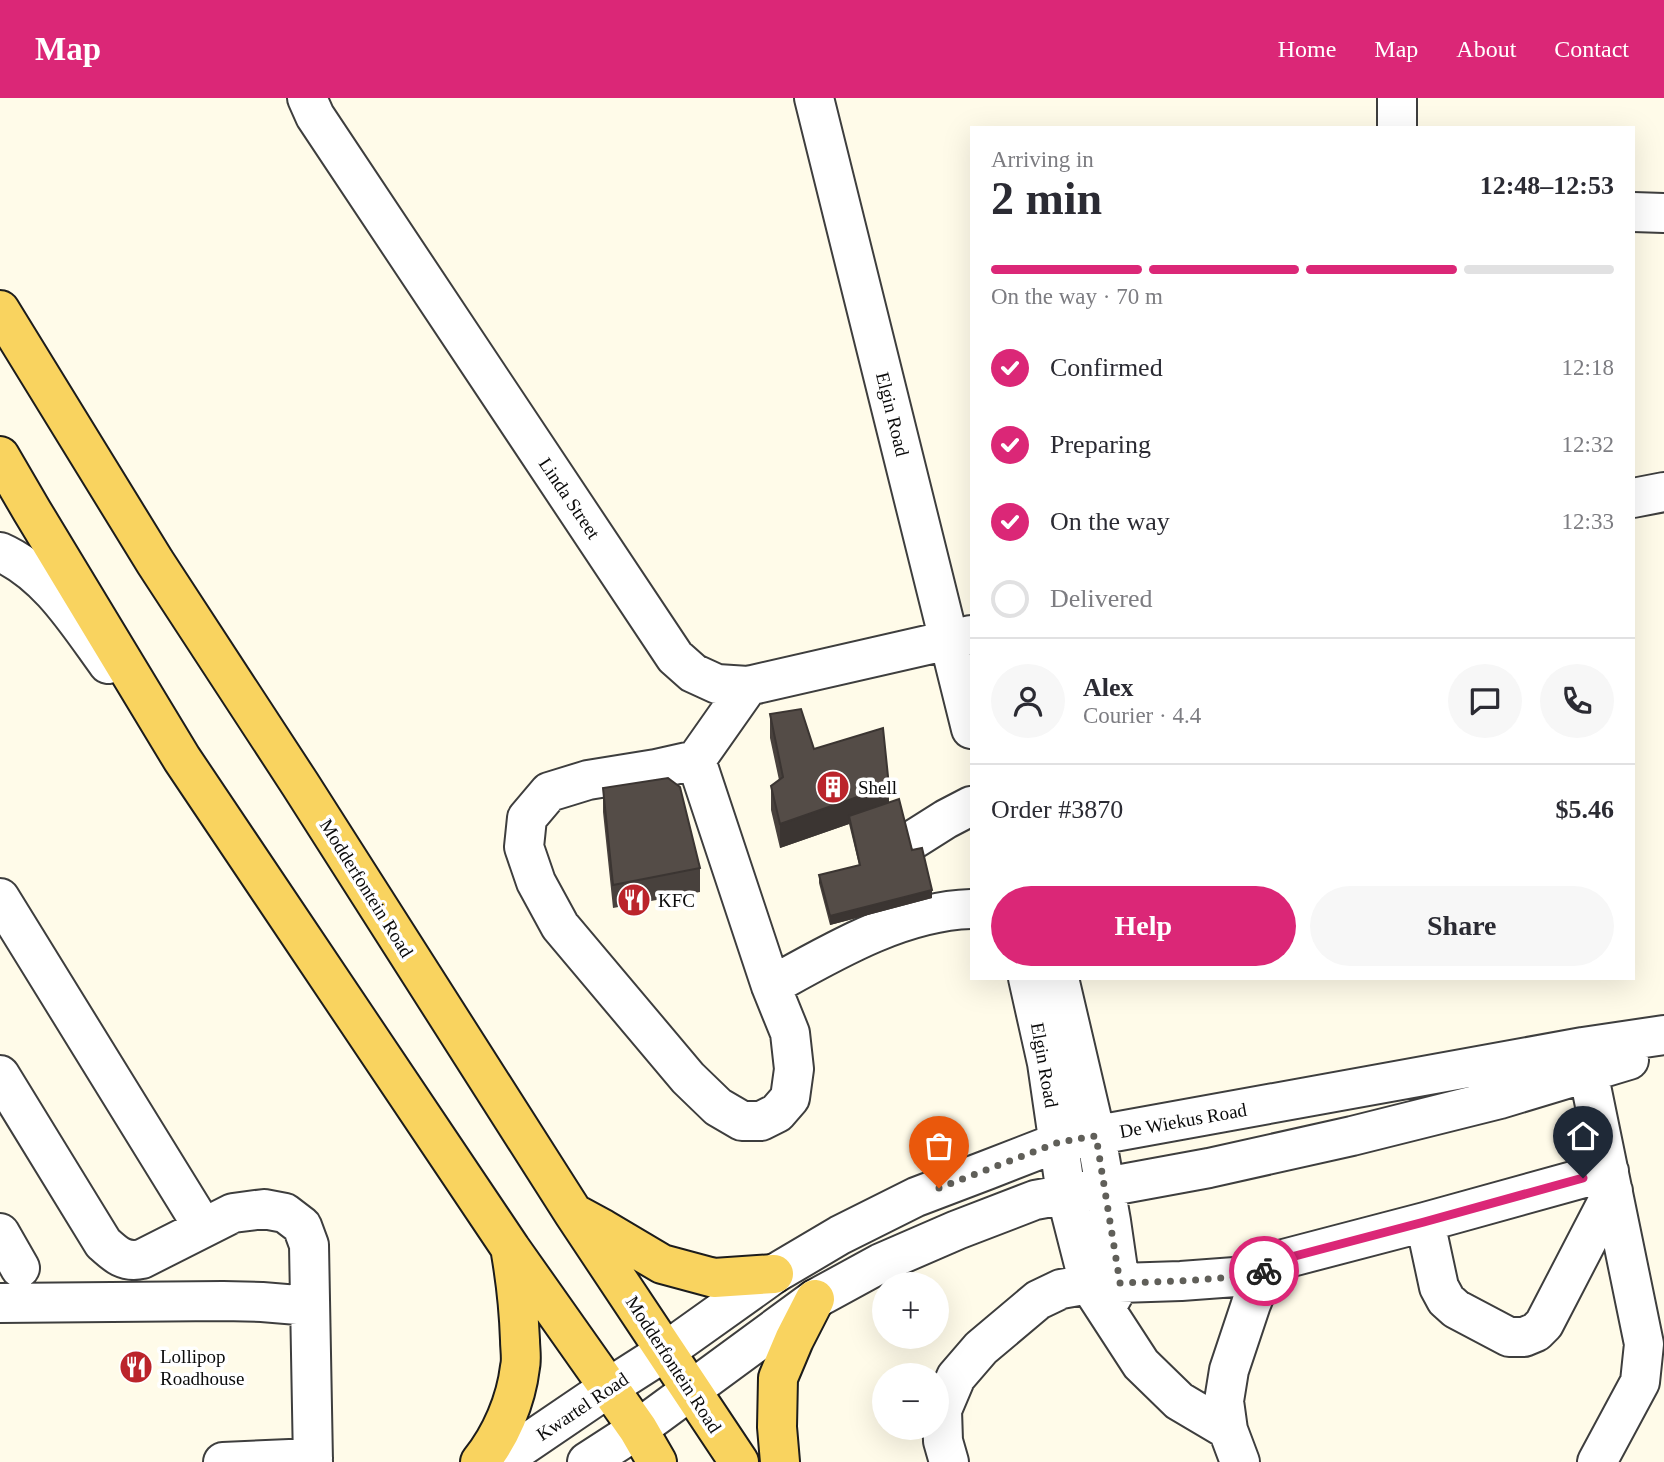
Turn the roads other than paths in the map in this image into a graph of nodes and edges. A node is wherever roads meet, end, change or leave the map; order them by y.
1 (307, 98) edge
2 (814, 98) edge
3 (839, 98) edge
4 (1397, 98) edge
5 (1397, 126) edge
6 (1635, 212) edge
7 (1664, 213) edge
8 (0, 310) edge
9 (0, 456) edge
10 (1664, 492) edge
11 (1635, 498) edge
12 (0, 552) edge
13 (964, 634) edge
14 (748, 686) junction
15 (970, 715) edge
16 (182, 760) junction
17 (696, 760) junction
18 (970, 807) edge
19 (908, 843) edge
20 (0, 898) edge
21 (970, 909) edge
22 (1028, 980) edge
23 (1059, 980) edge
24 (771, 986) junction
25 (1664, 1035) edge
26 (1664, 1047) edge
27 (1586, 1060) junction
28 (2, 1081) edge
29 (1096, 1136) junction
30 (1059, 1142) junction
31 (1611, 1181) junction
32 (1105, 1186) junction
33 (1066, 1194) junction
34 (574, 1214) junction
35 (1424, 1222) junction
36 (204, 1227) junction
37 (0, 1233) edge
38 (511, 1249) junction
39 (20, 1268) dead end
40 (774, 1274) junction
41 (1262, 1275) junction
42 (1104, 1292) junction
43 (815, 1299) junction
44 (0, 1303) edge
45 (310, 1306) junction
46 (666, 1351) junction
47 (608, 1388) junction
48 (691, 1390) junction
49 (638, 1429) junction
50 (1234, 1446) edge
51 (313, 1460) edge
52 (223, 1462) edge
53 (480, 1462) edge
54 (499, 1462) edge
55 (587, 1462) edge
56 (657, 1462) edge
57 (739, 1462) edge
58 (780, 1462) edge
59 (949, 1462) edge
60 (1597, 1462) edge

1 - 14 street, Linda Street
2 - 13 street, Elgin Road
3 - 13 street, Elgin Road
4 - 5 street
6 - 7 street
8 - 34 main road, Modderfontein Road
9 - 16 main road
10 - 11 street
12 - 16 street
13 - 14 street, Linda Street
13 - 15 street, Elgin Road
14 - 17 street
16 - 38 main road
17 - 24 street
17 - 24 street
18 - 19 street
20 - 36 street
21 - 24 street
22 - 30 street, Elgin Road
23 - 29 street, Elgin Road
25 - 27 street, De Wiekus Road
26 - 27 street, De Wiekus Road
27 - 29 street, De Wiekus Road
27 - 31 street
27 - 32 street, De Wiekus Road
28 - 36 street
29 - 30 street, De Wiekus Road
29 - 32 street, Elgin Road
30 - 33 street, Elgin Road
30 - 40 street, De Wiekus Road
31 - 35 street
31 - 35 street
31 - 60 street
32 - 33 street, De Wiekus Road
32 - 42 street, Elgin Road
33 - 42 street, Elgin Road
33 - 43 street, De Wiekus Road
34 - 40 main road
34 - 46 main road, Modderfontein Road
35 - 41 street
36 - 45 street
37 - 39 street
38 - 47 main road
38 - 53 main road
40 - 46 street, De Wiekus Road
41 - 42 street
41 - 50 street
42 - 50 street
42 - 59 street
43 - 48 street, De Wiekus Road
43 - 58 main road
44 - 45 street
45 - 51 street
46 - 47 street, Kwartel Road
46 - 48 main road, Modderfontein Road
47 - 49 main road
47 - 54 street, Kwartel Road
48 - 49 street
48 - 57 main road, Modderfontein Road
49 - 55 street
49 - 56 main road
51 - 52 street

